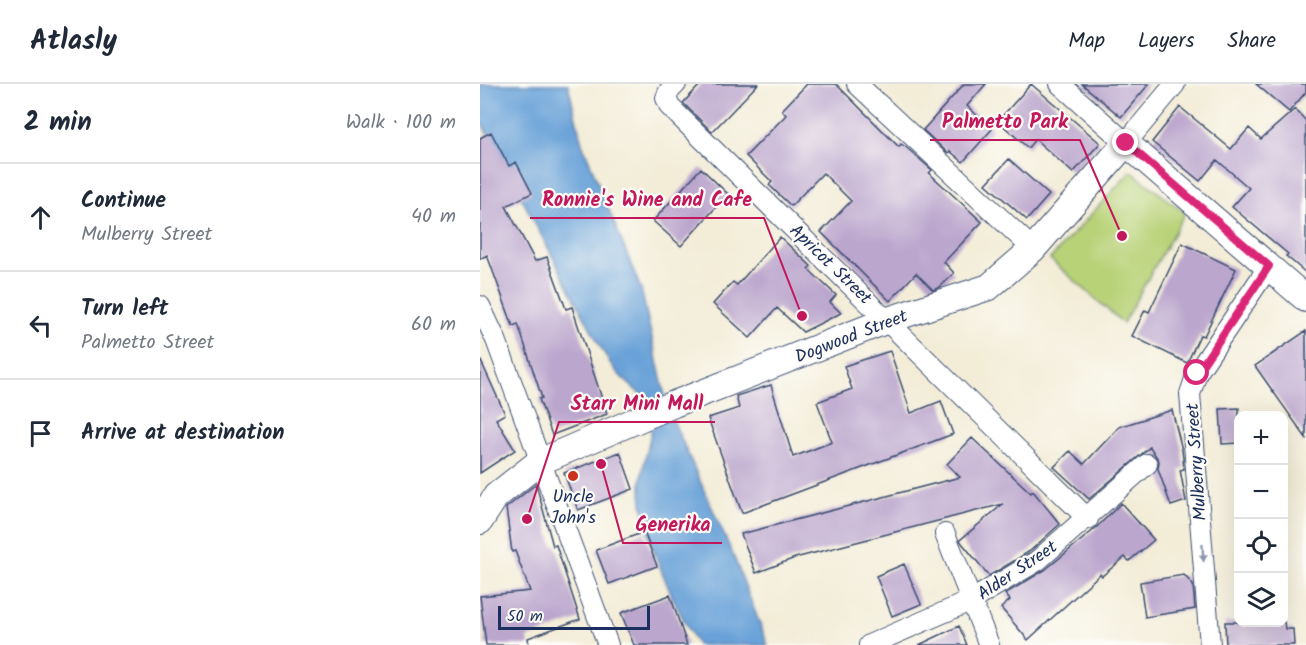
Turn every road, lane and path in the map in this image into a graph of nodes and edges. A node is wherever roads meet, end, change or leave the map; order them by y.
1 (676, 84) edge
2 (857, 84) edge
3 (1060, 84) edge
4 (1175, 84) edge
5 (1126, 143) junction
6 (1033, 249) junction
7 (1269, 266) junction
8 (1306, 299) edge
9 (480, 306) edge
10 (888, 320) junction
11 (538, 462) junction
12 (1147, 464) dead end
13 (1088, 519) junction
14 (480, 521) edge
15 (945, 534) dead end
16 (970, 601) junction
17 (608, 645) edge
18 (869, 645) edge
19 (989, 645) edge
20 (1210, 645) edge

1 - 10 street, Apricot Street
2 - 6 street
3 - 5 street
4 - 5 street, Dogwood Street
5 - 6 street, Dogwood Street
5 - 7 street
6 - 10 street, Dogwood Street
7 - 8 street
7 -> 20 street, Mulberry Street
9 - 11 street
10 - 11 street, Dogwood Street
10 - 13 street, Apricot Street
11 - 14 street, Dogwood Street
11 - 17 street
12 - 13 street, Alder Street
13 - 16 street, Alder Street
15 - 16 street
16 - 18 street, Alder Street
16 - 19 street

